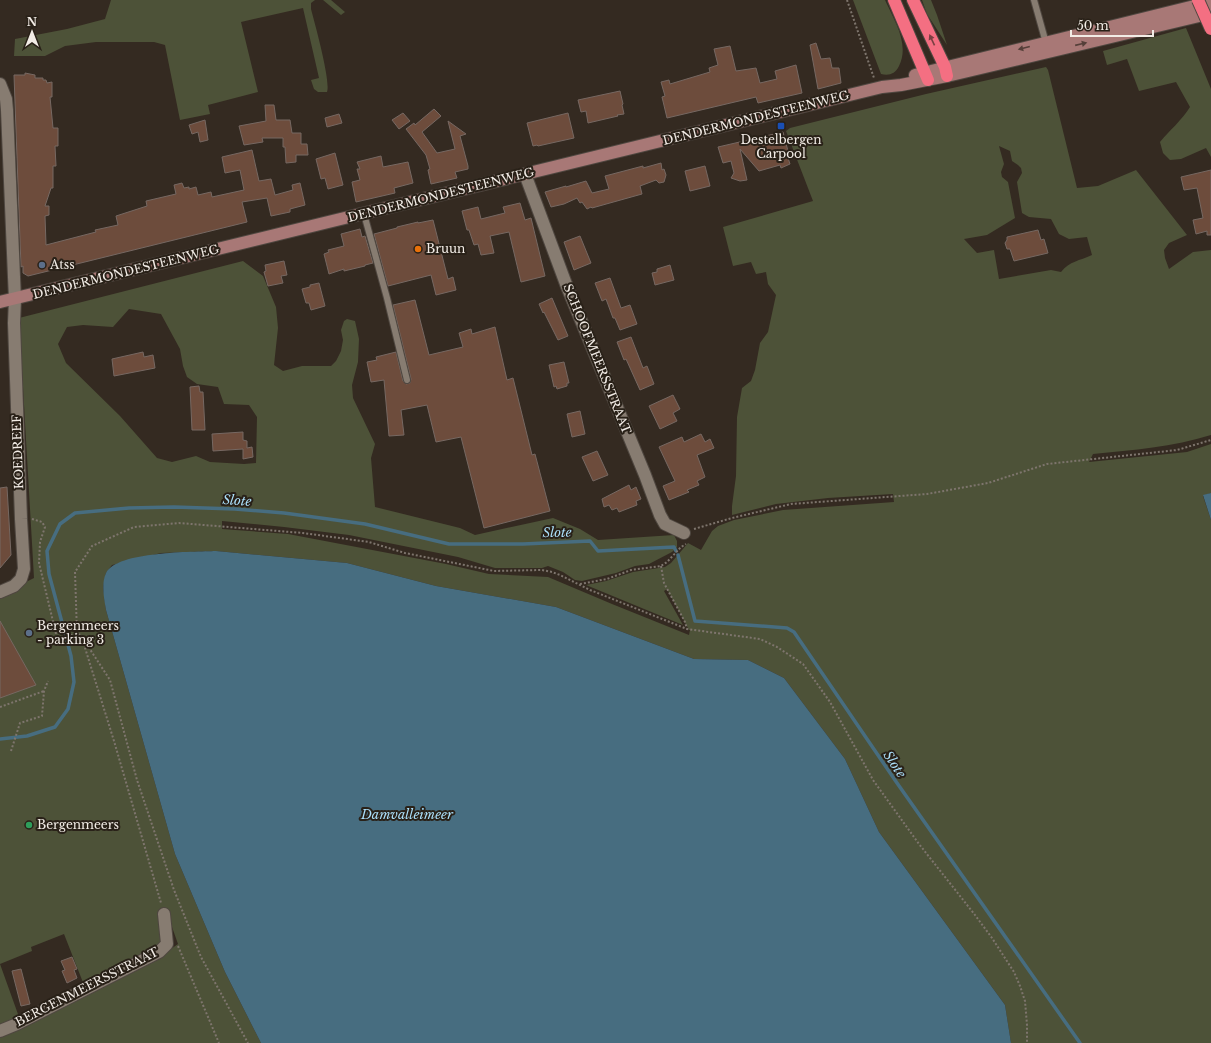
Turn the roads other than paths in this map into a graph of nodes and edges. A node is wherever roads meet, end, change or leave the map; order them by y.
1 (894, 0) edge
2 (913, 0) edge
3 (1034, 0) edge
4 (1198, 0) edge
5 (1211, 2) edge
6 (1211, 13) edge
7 (1211, 29) edge
8 (1046, 43) junction
9 (946, 72) junction
10 (926, 76) junction
11 (0, 84) edge
12 (525, 174) junction
13 (6, 212) edge
14 (364, 214) junction
15 (15, 299) junction
16 (0, 302) edge
17 (407, 380) dead end
18 (684, 532) road end
19 (0, 592) edge
20 (164, 914) road end
21 (0, 1031) edge

1 - 10 highway
9 -> 2 highway
3 - 8 lane
4 - 7 highway, bridge
5 - 8 main road, DENDERMONDESTEENWEG
9 -> 6 main road, DENDERMONDESTEENWEG
8 -> 9 main road, DENDERMONDESTEENWEG
9 - 10 main road, DENDERMONDESTEENWEG
10 - 12 main road, DENDERMONDESTEENWEG
11 - 13 street, KOEDREEF
12 - 14 main road, DENDERMONDESTEENWEG
12 - 18 street, SCHOOFMEERSSTRAAT
13 - 15 street, KOEDREEF
14 - 15 main road, DENDERMONDESTEENWEG
14 - 17 lane
15 - 16 main road, DENDERMONDESTEENWEG
15 - 19 street, KOEDREEF
20 - 21 street, BERGENMEERSSTRAAT

